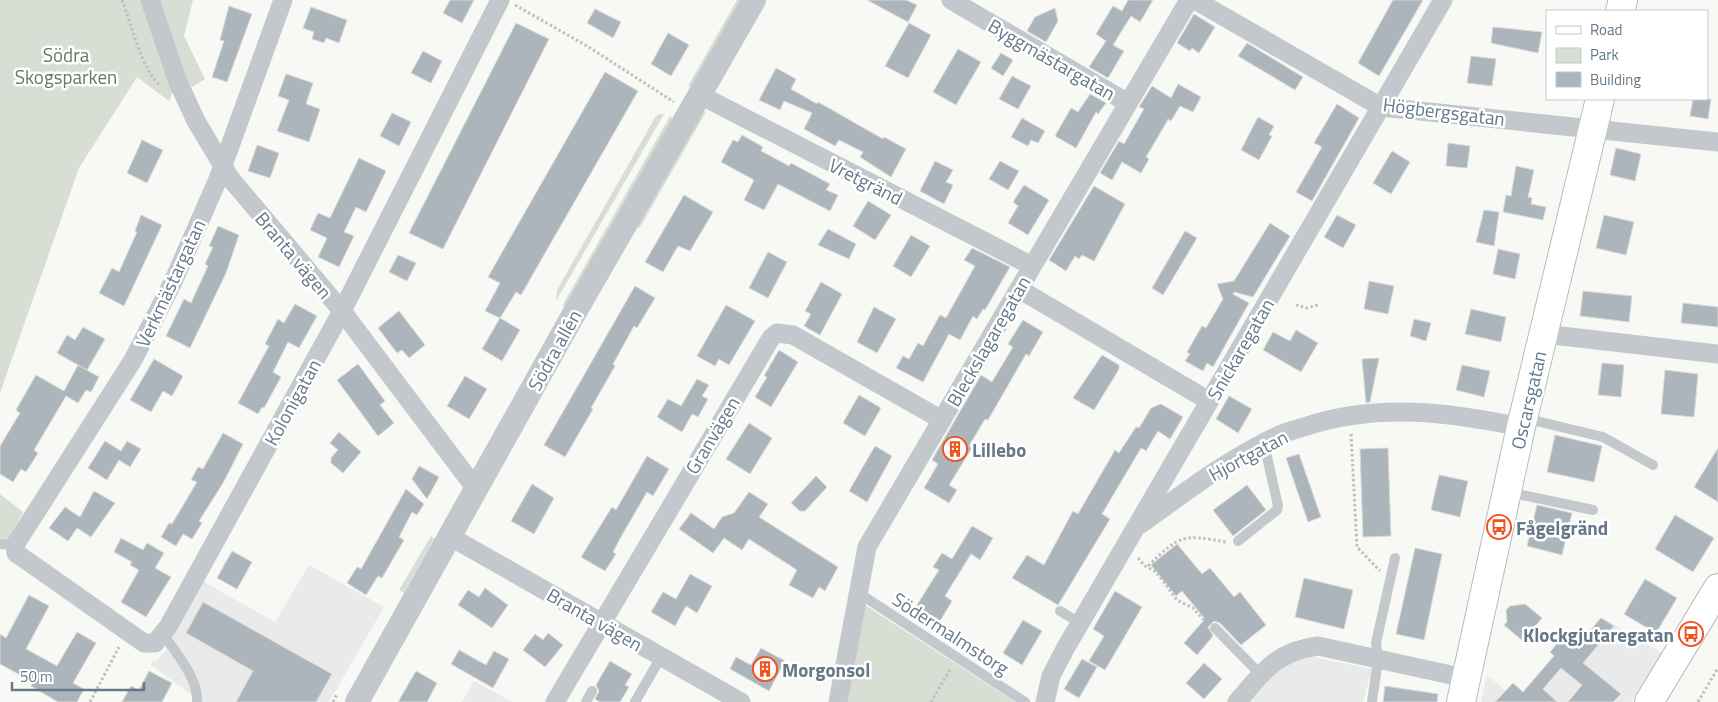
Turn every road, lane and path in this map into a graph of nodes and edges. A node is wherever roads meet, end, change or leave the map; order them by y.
1 (150, 0) edge
2 (283, 0) edge
3 (504, 0) edge
4 (754, 0) edge
5 (951, 0) edge
6 (1189, 0) edge
7 (1195, 0) edge
8 (1443, 0) edge
9 (700, 95) junction
10 (1600, 100) edge
11 (674, 102) dead end
12 (1128, 103) junction
13 (1381, 107) junction
14 (1593, 129) junction
15 (1718, 142) edge
16 (223, 164) junction
17 (1032, 266) junction
18 (1019, 289) junction
19 (1296, 305) dead end
20 (1318, 305) dead end
21 (342, 311) junction
22 (1544, 334) junction
23 (1718, 354) edge
24 (1210, 401) junction
25 (942, 420) junction
26 (1522, 422) junction
27 (1352, 440) dead end
28 (1264, 443) junction
29 (1653, 465) dead end
30 (476, 489) junction
31 (1507, 491) junction
32 (1593, 510) dead end
33 (1136, 527) junction
34 (449, 536) junction
35 (1238, 541) joint
36 (8, 545) edge
37 (1395, 558) dead end
38 (1142, 562) dead end
39 (1148, 566) junction
40 (1378, 569) dead end
41 (1718, 588) edge
42 (858, 592) junction
43 (1060, 611) dead end
44 (1201, 617) dead end
45 (1718, 618) edge
46 (601, 623) junction
47 (1080, 623) junction
48 (1215, 628) dead end
49 (128, 632) junction
50 (164, 635) junction
51 (661, 657) junction
52 (957, 659) junction
53 (1378, 660) junction
54 (1718, 668) edge
55 (1261, 675) junction
56 (1716, 675) edge
57 (1463, 690) edge
58 (592, 691) dead end
59 (90, 702) edge
60 (196, 702) edge
61 (357, 702) edge
62 (555, 702) edge
63 (586, 702) edge
64 (635, 702) edge
65 (740, 702) edge
66 (838, 702) edge
67 (931, 702) edge
68 (1025, 702) edge
69 (1044, 702) edge
70 (1237, 702) edge
71 (1372, 702) edge
72 (1649, 702) edge
73 (1669, 702) edge
74 (1698, 702) edge

1 - 16 street, Branta vägen
2 - 16 street, Verkmästargatan
3 - 11 path
3 - 21 street, Kolonigatan
4 - 9 street, Södra allén
5 - 12 street, Byggmästargatan
6 - 12 street, Bleckslagaregatan
7 - 13 street, Högbergsgatan
8 - 13 street, Snickaregatan
9 - 17 street, Vretgränd
9 - 30 street, Södra allén
10 - 14 main road, Oscarsgatan
12 - 17 street, Bleckslagaregatan
13 - 14 street, Högbergsgatan
13 - 24 street, Snickaregatan
14 - 15 street, Högbergsgatan
14 - 22 main road, Oscarsgatan
16 - 21 street, Branta vägen
16 - 36 street, Verkmästargatan
17 - 18 street, Bleckslagaregatan
18 - 24 street
18 - 25 street, Bleckslagaregatan
19 - 20 path
21 - 30 street, Branta vägen
21 - 50 street, Kolonigatan
22 - 23 street
22 - 26 main road, Oscarsgatan
24 - 33 street, Snickaregatan
25 - 42 street, Bleckslagaregatan
25 - 46 street, Granvägen
26 - 28 street, Hjortgatan
26 - 29 lane
26 - 31 main road, Oscarsgatan
27 - 40 path
28 - 33 street, Hjortgatan
28 - 35 lane
30 - 34 street, Södra allén
31 - 32 lane
31 - 57 main road, Oscarsgatan
33 - 47 street, Snickaregatan
34 - 46 street, Branta vägen
34 - 61 street, Södra allén
35 - 39 path
36 - 49 street
37 - 53 lane
38 - 39 path
39 - 44 path
41 - 72 main road
42 - 52 lane, Södermalmstorg
42 - 66 street, Bleckslagaregatan
43 - 47 lane
45 - 73 main road
46 - 51 street, Branta vägen
46 - 62 street, Granvägen
47 - 69 street, Snickaregatan
48 - 55 lane
49 - 50 street
49 - 59 path
50 - 60 lane
51 - 64 lane
51 - 65 street, Branta vägen
52 - 67 path
52 - 68 lane, Södermalmstorg
53 - 55 street
53 - 57 street
53 - 71 lane
54 - 56 path
55 - 70 street
56 - 74 path
58 - 63 lane

